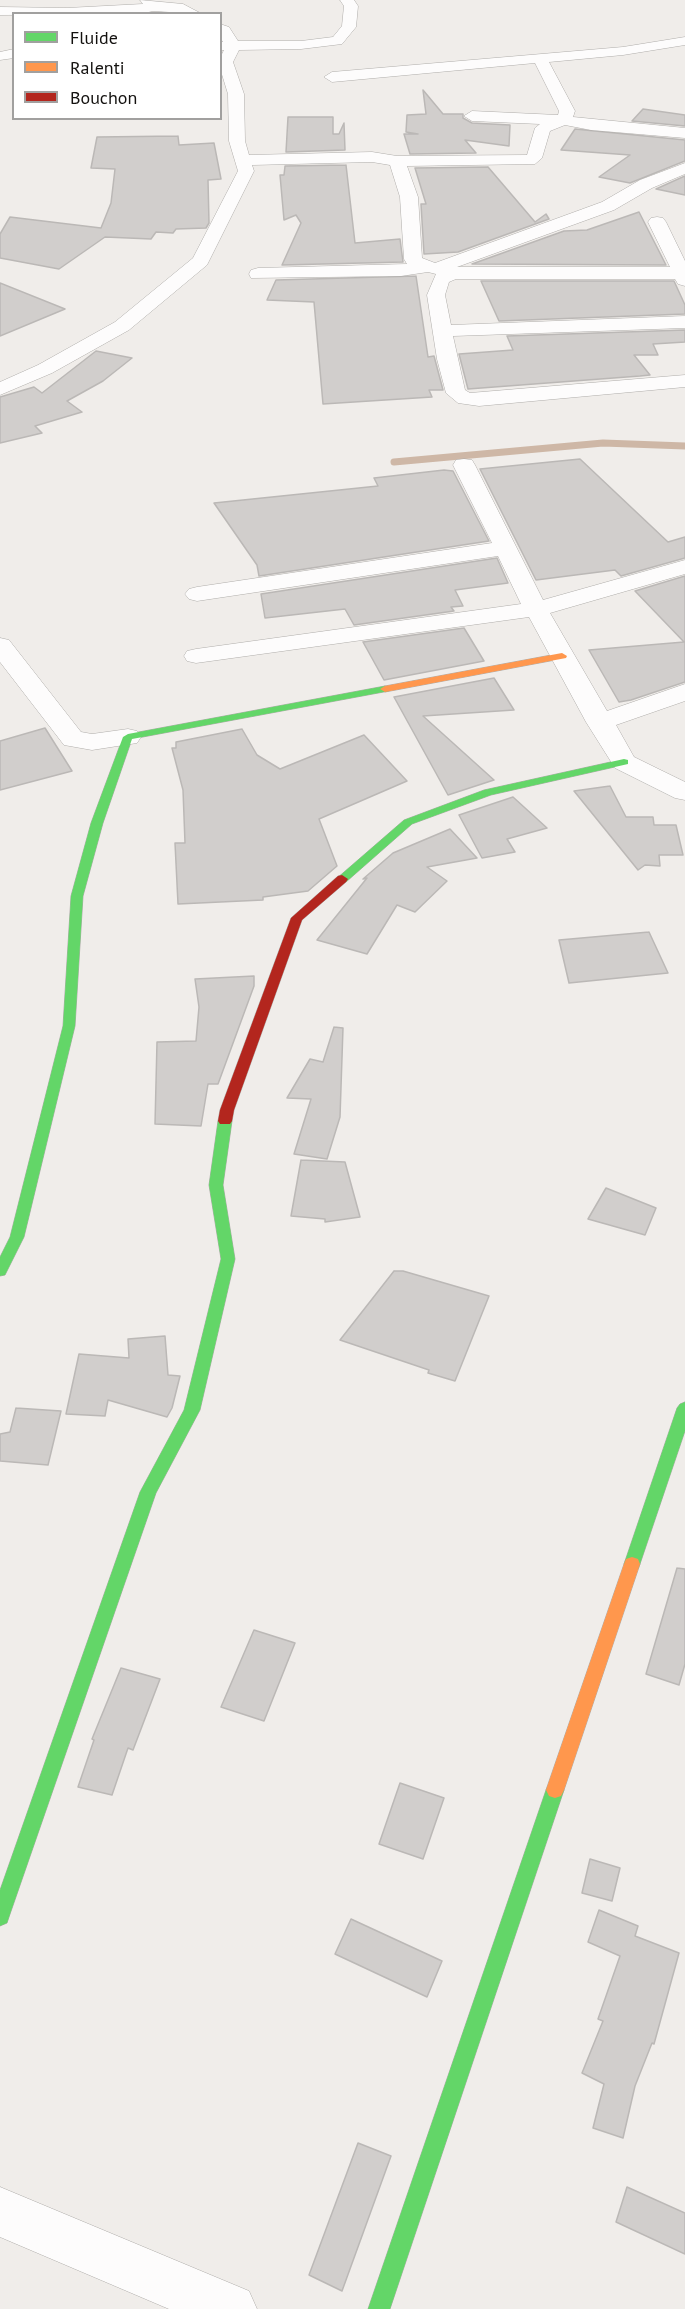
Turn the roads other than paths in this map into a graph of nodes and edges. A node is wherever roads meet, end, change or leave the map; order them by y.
1 (347, 0) edge
2 (150, 4) edge
3 (0, 11) edge
4 (191, 12) edge
5 (222, 29) edge
6 (685, 41) edge
7 (227, 46) edge
8 (540, 58) junction
9 (332, 77) dead end
10 (472, 116) dead end
11 (564, 120) junction
12 (685, 133) edge
13 (242, 160) junction
14 (397, 161) junction
15 (685, 168) edge
16 (657, 222) dead end
17 (439, 270) junction
18 (258, 274) dead end
19 (683, 277) edge
20 (685, 322) edge
21 (443, 331) junction
22 (685, 381) edge
23 (0, 389) edge
24 (464, 465) dead end
25 (506, 548) junction
26 (685, 567) edge
27 (197, 594) dead end
28 (536, 609) junction
29 (0, 645) edge
30 (196, 656) dead end
31 (562, 656) junction
32 (10, 676) edge
33 (685, 693) edge
34 (599, 722) junction
35 (128, 737) junction
36 (624, 762) junction
37 (685, 792) edge
38 (0, 1270) edge
39 (685, 1408) edge
40 (0, 1917) edge
41 (0, 2212) edge
42 (231, 2309) edge
43 (379, 2309) edge

1 - 7 street
2 - 3 street
2 - 4 street
5 - 7 street
6 - 8 street
7 - 13 street
8 - 9 street
8 - 11 street
10 - 11 street
11 - 12 street
11 - 14 street
13 - 14 street
13 - 23 street
14 - 17 street
15 - 17 street
16 - 19 street
17 - 18 street
17 - 19 street
17 - 21 street
20 - 21 street
21 - 22 street
24 - 25 street
25 - 27 street
25 - 28 street
26 - 28 street
28 - 30 street
28 - 31 street
29 - 32 street
31 - 34 street
31 - 35 street
32 - 35 street
33 - 34 street
34 - 36 street
35 - 38 street
36 - 37 street
36 - 40 street
39 - 43 street
41 - 42 street

